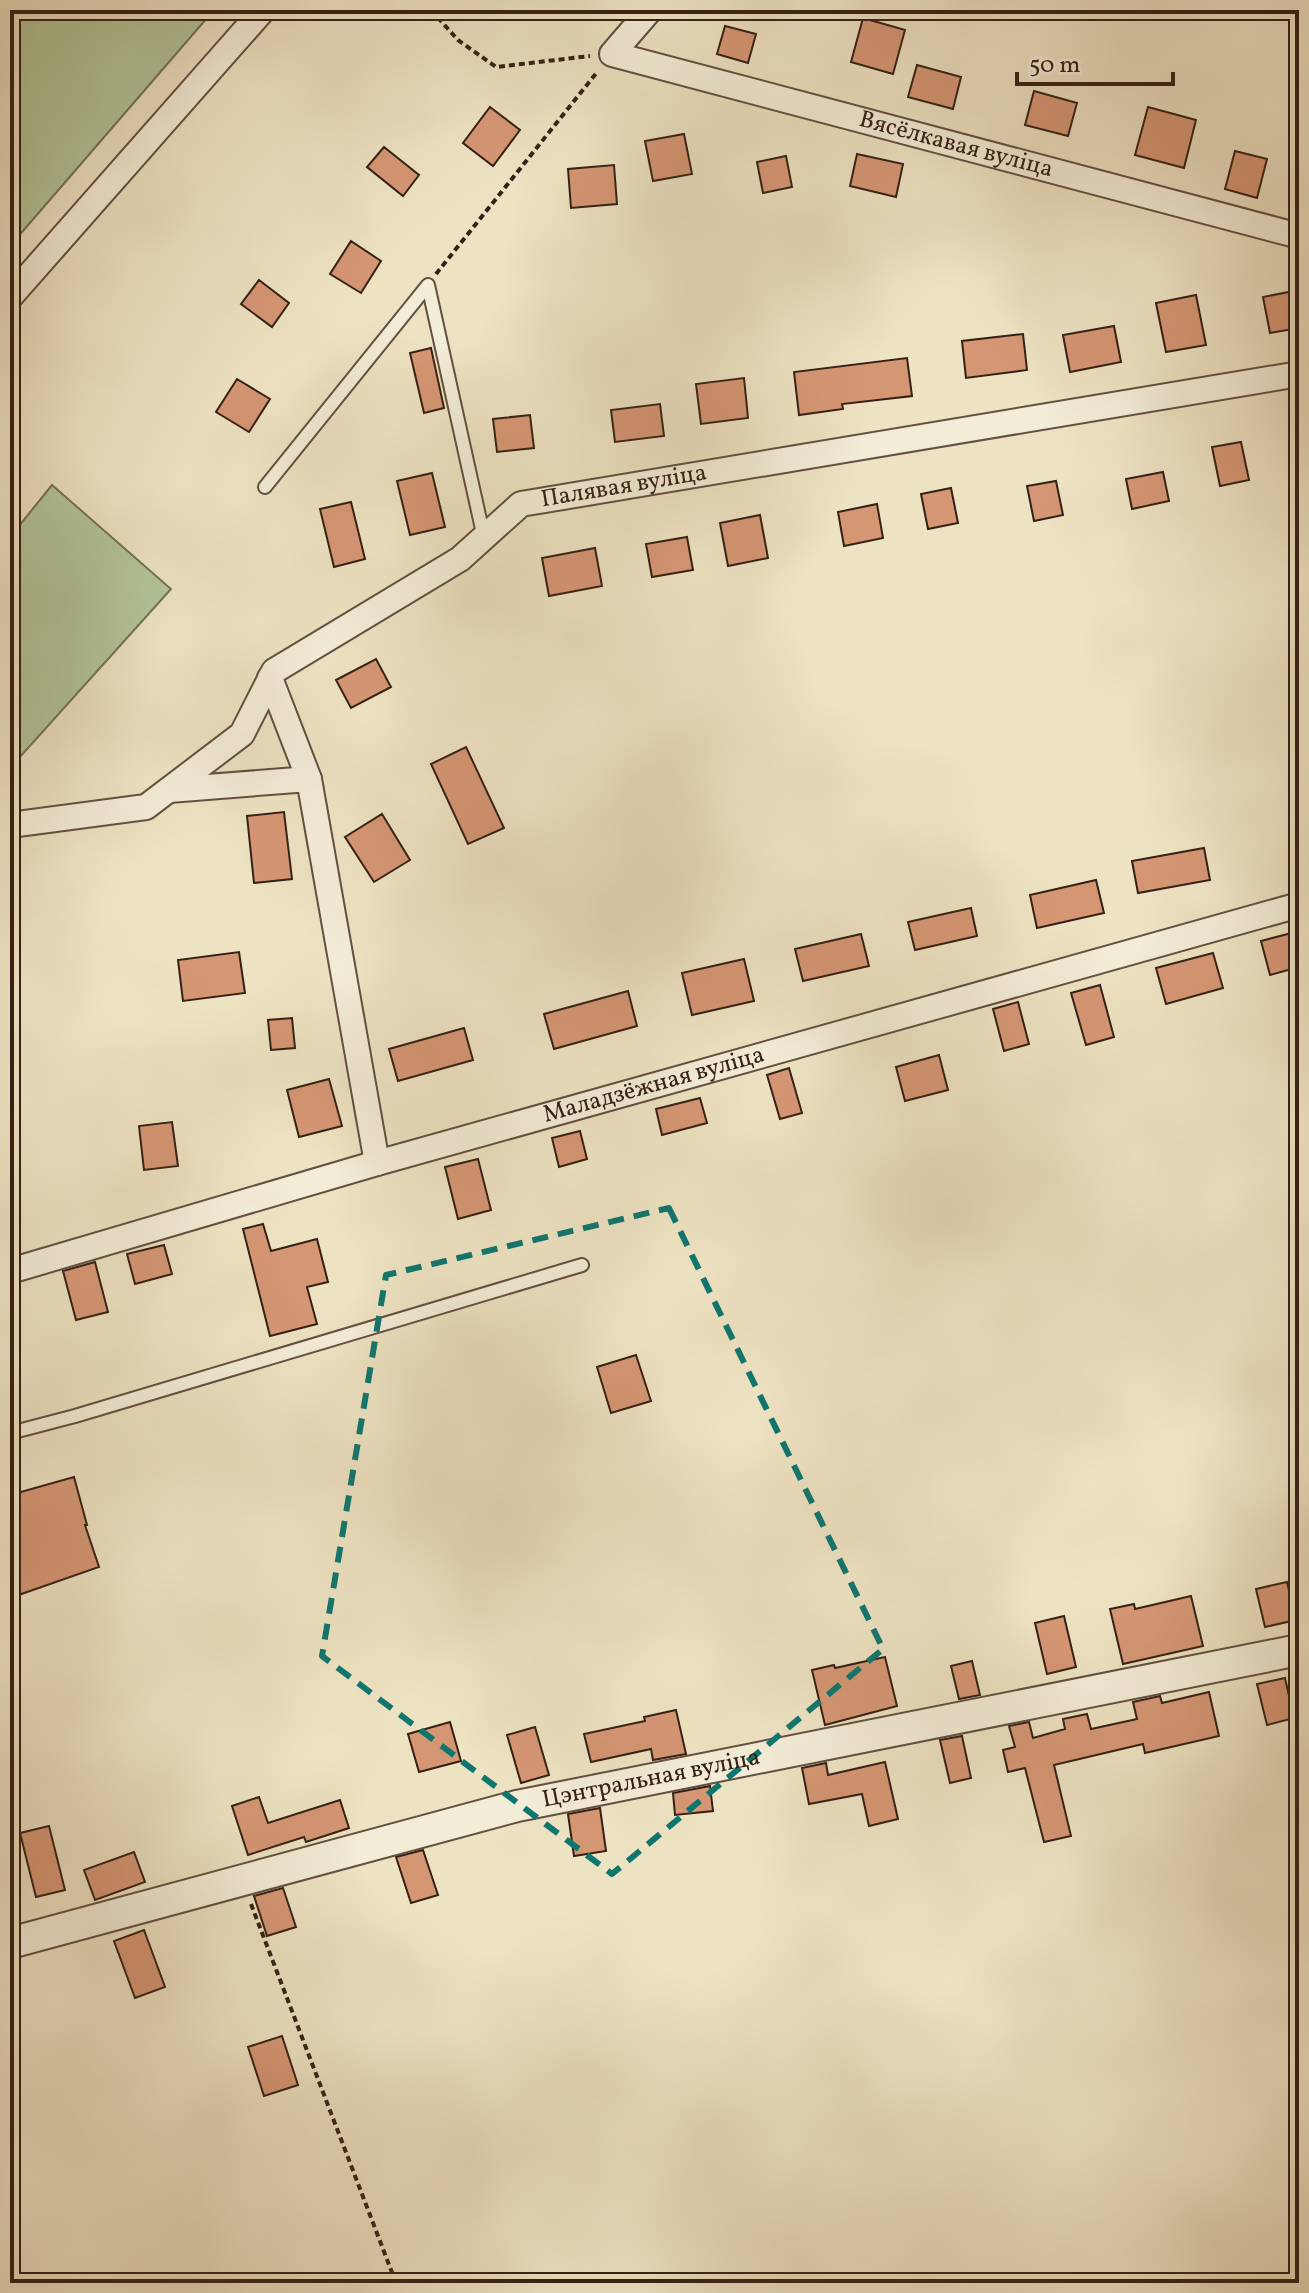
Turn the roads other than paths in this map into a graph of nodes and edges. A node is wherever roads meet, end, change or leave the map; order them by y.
1 (263, 10) edge
2 (650, 10) edge
3 (1299, 236) edge
4 (10, 297) edge
5 (1299, 374) edge
6 (265, 487) dead end
7 (484, 538) junction
8 (270, 678) junction
9 (309, 779) junction
10 (169, 790) junction
11 (10, 825) edge
12 (1299, 905) edge
13 (377, 1163) junction
14 (582, 1265) dead end
15 (10, 1271) edge
16 (10, 1433) edge
17 (1299, 1650) edge
18 (10, 1943) edge

1 - 4 street
2 - 3 street, Вясёлкавая вуліца
5 - 7 street, Палявая вуліца
6 - 7 lane
7 - 8 street, Палявая вуліца
8 - 9 street
8 - 10 street, Палявая вуліца
9 - 10 street
9 - 13 street
10 - 11 street, Палявая вуліца
12 - 13 street, Маладзёжная вуліца
13 - 15 street, Маладзёжная вуліца
14 - 16 lane
17 - 18 street, Цэнтральная вуліца

